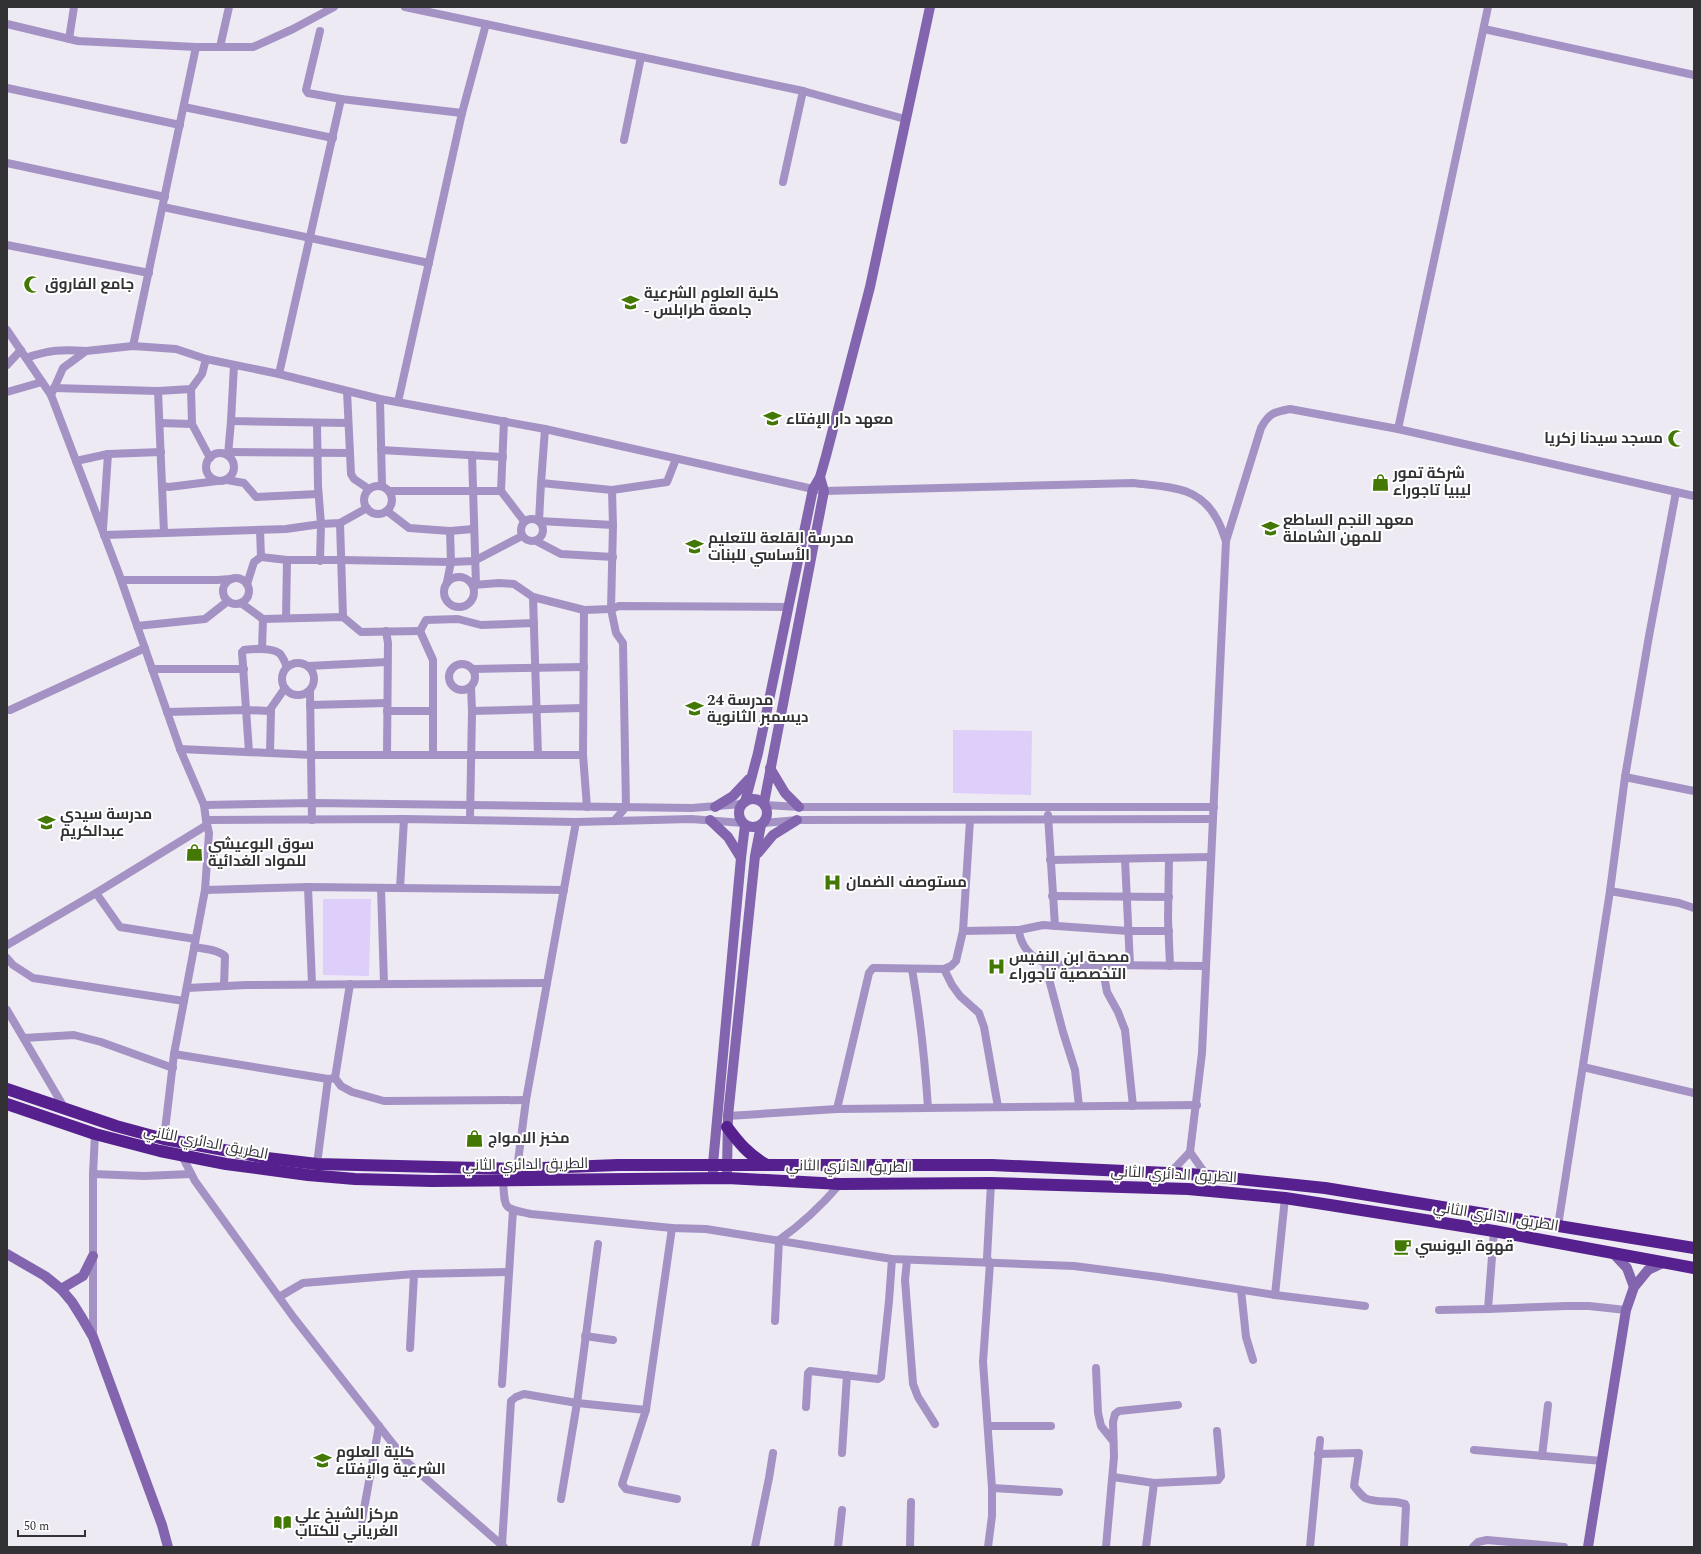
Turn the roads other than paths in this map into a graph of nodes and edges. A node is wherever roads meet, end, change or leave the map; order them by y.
1 (74, 7) edge
2 (228, 7) edge
3 (334, 7) edge
4 (405, 7) edge
5 (930, 7) edge
6 (1488, 7) edge
7 (7, 24) edge
8 (486, 24) junction
9 (1484, 29) junction
10 (320, 31) dead end
11 (69, 39) junction
12 (196, 47) junction
13 (220, 47) junction
14 (641, 57) junction
15 (1694, 75) edge
16 (7, 88) edge
17 (802, 91) junction
18 (341, 99) junction
19 (184, 107) junction
20 (462, 113) junction
21 (905, 119) junction
22 (180, 125) junction
23 (333, 138) junction
24 (624, 140) dead end
25 (7, 163) edge
26 (782, 182) dead end
27 (165, 197) junction
28 (163, 207) junction
29 (311, 238) junction
30 (7, 245) edge
31 (429, 264) junction
32 (149, 273) junction
33 (7, 330) edge
34 (133, 346) junction
35 (21, 350) junction
36 (86, 351) junction
37 (26, 358) junction
38 (206, 359) junction
39 (7, 365) edge
40 (234, 365) junction
41 (279, 374) junction
42 (42, 382) junction
43 (191, 389) junction
44 (158, 391) junction
45 (347, 391) junction
46 (7, 392) edge
47 (52, 392) junction
48 (380, 400) junction
49 (398, 402) junction
50 (231, 421) junction
51 (504, 421) junction
52 (160, 423) junction
53 (348, 423) junction
54 (192, 424) junction
55 (317, 424) junction
56 (545, 429) junction
57 (1398, 429) junction
58 (381, 450) junction
59 (161, 452) junction
60 (318, 453) junction
61 (350, 453) junction
62 (108, 454) junction
63 (228, 454) junction
64 (472, 455) junction
65 (503, 457) junction
66 (210, 458) junction
67 (676, 459) junction
68 (76, 461) junction
69 (820, 477) junction
70 (227, 480) junction
71 (217, 481) junction
72 (541, 483) junction
73 (162, 486) junction
74 (382, 486) junction
75 (369, 489) junction
76 (813, 489) junction
77 (612, 490) junction
78 (824, 490) junction
79 (389, 491) junction
80 (501, 491) junction
81 (473, 492) junction
82 (1676, 492) junction
83 (318, 494) junction
84 (1694, 496) edge
85 (367, 508) junction
86 (387, 511) junction
87 (539, 521) junction
88 (524, 522) junction
89 (340, 523) junction
90 (805, 523) junction
91 (321, 524) junction
92 (613, 525) junction
93 (817, 525) junction
94 (474, 529) junction
95 (260, 530) junction
96 (450, 531) junction
97 (164, 532) junction
98 (104, 533) junction
99 (522, 536) junction
100 (536, 540) junction
101 (1226, 541) junction
102 (261, 557) junction
103 (613, 557) junction
104 (287, 560) junction
105 (320, 560) junction
106 (341, 560) junction
107 (474, 561) junction
108 (451, 562) junction
109 (231, 579) junction
110 (122, 580) junction
111 (447, 582) junction
112 (247, 584) junction
113 (474, 585) junction
114 (533, 597) junction
115 (228, 601) junction
116 (241, 603) junction
117 (459, 607) junction
118 (788, 607) junction
119 (584, 610) junction
120 (611, 610) junction
121 (343, 617) junction
122 (286, 618) junction
123 (264, 619) junction
124 (458, 619) junction
125 (534, 623) junction
126 (138, 626) junction
127 (386, 631) junction
128 (420, 631) junction
129 (145, 648) junction
130 (262, 649) junction
131 (387, 662) junction
132 (308, 666) junction
133 (287, 667) junction
134 (584, 667) junction
135 (536, 668) junction
136 (152, 669) junction
137 (244, 669) junction
138 (473, 669) junction
139 (471, 686) junction
140 (285, 688) junction
141 (310, 691) junction
142 (310, 705) junction
143 (387, 707) junction
144 (583, 708) junction
145 (7, 710) edge
146 (246, 710) junction
147 (271, 710) junction
148 (537, 710) junction
149 (433, 711) junction
150 (472, 711) junction
151 (167, 712) junction
152 (180, 749) junction
153 (249, 752) junction
154 (270, 753) junction
155 (433, 754) junction
156 (312, 755) junction
157 (387, 755) junction
158 (471, 755) junction
159 (538, 755) junction
160 (583, 755) junction
161 (770, 768) junction
162 (753, 774) junction
163 (1625, 777) junction
164 (1694, 791) edge
165 (313, 803) junction
166 (743, 803) junction
167 (764, 804) junction
168 (204, 805) junction
169 (470, 806) junction
170 (587, 807) junction
171 (626, 807) junction
172 (715, 807) junction
173 (799, 807) junction
174 (892, 807) junction
175 (1072, 807) junction
176 (1214, 807) junction
177 (1048, 808) junction
178 (404, 819) junction
179 (892, 819) junction
180 (1048, 819) junction
181 (1072, 819) junction
182 (1213, 819) junction
183 (312, 820) junction
184 (470, 820) junction
185 (710, 820) junction
186 (797, 820) junction
187 (970, 820) junction
188 (614, 821) junction
189 (576, 822) junction
190 (206, 823) junction
191 (744, 824) junction
192 (763, 824) junction
193 (755, 856) junction
194 (1211, 857) junction
195 (740, 858) junction
196 (1169, 858) junction
197 (1125, 859) junction
198 (1050, 860) junction
199 (308, 887) junction
200 (381, 888) junction
201 (400, 888) junction
202 (205, 890) junction
203 (564, 890) junction
204 (1610, 891) junction
205 (96, 893) junction
206 (1052, 896) junction
207 (1127, 896) junction
208 (1168, 897) junction
209 (1694, 908) edge
210 (1055, 926) junction
211 (1019, 930) junction
212 (963, 931) junction
213 (1128, 931) junction
214 (1168, 931) junction
215 (195, 943) junction
216 (7, 945) edge
217 (7, 958) edge
218 (1045, 964) junction
219 (1102, 965) junction
220 (1130, 966) junction
221 (1170, 966) junction
222 (1206, 966) junction
223 (912, 968) junction
224 (944, 969) junction
225 (547, 983) junction
226 (312, 984) junction
227 (350, 984) junction
228 (384, 984) junction
229 (224, 986) junction
230 (187, 988) junction
231 (184, 1001) junction
232 (7, 1010) edge
233 (24, 1038) junction
234 (174, 1054) junction
235 (1583, 1067) junction
236 (173, 1068) junction
237 (332, 1078) junction
238 (7, 1089) edge
239 (1694, 1093) edge
240 (526, 1100) junction
241 (7, 1104) edge
242 (1197, 1105) junction
243 (1079, 1106) junction
244 (1133, 1106) junction
245 (998, 1107) junction
246 (928, 1108) junction
247 (837, 1109) junction
248 (66, 1110) junction
249 (728, 1122) junction
250 (95, 1134) junction
251 (164, 1139) junction
252 (1190, 1152) junction
253 (182, 1156) junction
254 (317, 1164) junction
255 (713, 1164) junction
256 (726, 1164) junction
257 (766, 1164) junction
258 (517, 1169) junction
259 (1170, 1173) junction
260 (93, 1174) junction
261 (191, 1174) junction
262 (1207, 1176) junction
263 (727, 1178) junction
264 (713, 1179) junction
265 (503, 1180) junction
266 (991, 1183) junction
267 (840, 1184) junction
268 (1285, 1198) junction
269 (513, 1210) junction
270 (1558, 1226) junction
271 (672, 1228) junction
272 (1494, 1231) junction
273 (779, 1240) junction
274 (598, 1244) dead end
275 (1694, 1248) edge
276 (1612, 1252) junction
277 (7, 1254) edge
278 (93, 1256) junction
279 (892, 1259) junction
280 (907, 1260) junction
281 (1665, 1262) junction
282 (990, 1263) junction
283 (1694, 1268) edge
284 (508, 1272) junction
285 (414, 1274) junction
286 (1634, 1286) junction
287 (61, 1289) junction
288 (1241, 1290) junction
289 (1274, 1295) junction
290 (279, 1297) junction
291 (1365, 1306) dead end
292 (1488, 1309) junction
293 (1439, 1310) dead end
294 (1626, 1310) junction
295 (775, 1321) dead end
296 (585, 1336) junction
297 (93, 1337) junction
298 (613, 1340) dead end
299 (410, 1348) dead end
300 (1253, 1360) dead end
301 (1096, 1368) dead end
302 (847, 1375) junction
303 (502, 1384) dead end
304 (577, 1403) junction
305 (1178, 1405) dead end
306 (1548, 1405) dead end
307 (806, 1407) dead end
308 (646, 1410) junction
309 (935, 1424) dead end
310 (379, 1426) junction
311 (988, 1426) junction
312 (1051, 1426) dead end
313 (1217, 1431) dead end
314 (1320, 1440) dead end
315 (1113, 1441) junction
316 (1474, 1450) dead end
317 (772, 1453) dead end
318 (842, 1453) dead end
319 (1318, 1454) junction
320 (1542, 1456) junction
321 (1602, 1461) junction
322 (1113, 1477) junction
323 (1154, 1483) junction
324 (992, 1488) junction
325 (1059, 1492) dead end
326 (561, 1499) dead end
327 (677, 1499) dead end
328 (911, 1502) dead end
329 (842, 1510) dead end
330 (362, 1520) dead end
331 (503, 1546) edge
332 (168, 1547) edge
333 (755, 1547) edge
334 (838, 1547) edge
335 (910, 1547) edge
336 (988, 1547) edge
337 (1106, 1547) edge
338 (1146, 1547) edge
339 (1310, 1547) edge
340 (1404, 1547) edge
341 (1473, 1547) edge
342 (1564, 1547) edge
343 (1588, 1547) edge

1 - 11 street
2 - 13 street
3 - 13 street
4 - 8 street
5 - 21 street
6 - 9 street
7 - 11 street
8 - 14 street
8 - 20 street
9 - 15 street
9 - 57 street
10 - 18 street
11 - 12 street
12 - 13 street
12 - 19 street
14 - 17 street
14 - 24 street
16 - 22 street
17 - 21 street
17 - 26 street
18 - 20 street
18 - 23 street
19 - 22 street
19 - 23 street
20 - 31 street
21 - 69 street
22 - 27 street
23 - 29 street
25 - 27 street
27 - 28 street
28 - 29 street
28 - 32 street
29 - 31 street
29 - 41 street
30 - 32 street
31 - 49 street
32 - 34 street
33 - 35 street
34 - 36 street
34 - 38 street
35 - 37 street
35 - 39 street
36 - 37 street
36 - 47 street
37 - 42 street
38 - 40 street
38 - 43 street
40 - 41 street
40 - 50 street
41 - 45 street
42 - 46 street
42 - 47 street
43 - 44 street
43 - 54 street
44 - 47 street
44 - 52 street
45 - 48 street
45 - 53 street
47 - 68 street
48 - 49 street
48 - 58 street
49 - 51 street
50 - 55 street
50 - 63 street
51 - 56 street
51 - 65 street
52 - 54 street
52 - 59 street
53 - 55 street
53 - 61 street
54 - 66 street
55 - 60 street
56 - 67 street
56 - 72 street
57 - 82 street
57 - 101 street
58 - 64 street
58 - 74 street
59 - 62 street
59 - 73 street
60 - 61 street
60 - 63 street
60 - 83 street
61 - 75 street
62 - 68 street
62 - 98 street
63 - 66 street
63 - 70 street
64 - 65 street
64 - 81 street
65 - 80 street
66 - 71 street
67 - 76 street
67 - 77 street
68 - 98 street
69 - 76 street
69 - 78 street
70 - 71 street
70 - 83 street
71 - 73 street
72 - 77 street
72 - 87 street
73 - 97 street
74 - 75 street
74 - 79 street
75 - 85 street
76 - 78 street
76 - 90 street
77 - 92 street
78 - 93 street
78 - 101 street
79 - 81 street
79 - 86 street
80 - 81 street
80 - 88 street
81 - 94 street
82 - 84 street
82 - 163 street
83 - 91 street
85 - 86 street
85 - 89 street
86 - 96 street
87 - 88 street
87 - 92 street
87 - 100 street
88 - 99 street
89 - 91 street
89 - 106 street
90 - 93 street
90 - 118 street
91 - 95 street
91 - 105 street
92 - 103 street
93 - 161 street
94 - 96 street
94 - 107 street
95 - 97 street
95 - 102 street
96 - 108 street
97 - 98 street
98 - 110 street
99 - 100 street
99 - 107 street
100 - 103 street
101 - 176 street
102 - 104 street
102 - 112 street
103 - 120 street
104 - 105 street
104 - 122 street
105 - 106 street
106 - 108 street
106 - 121 street
107 - 108 street
107 - 113 street
108 - 111 street
109 - 110 street
109 - 112 street
109 - 115 street
110 - 126 street
111 - 113 street
111 - 117 street
112 - 116 street
113 - 114 street
113 - 117 street
114 - 119 street
114 - 125 street
115 - 116 street
115 - 126 street
116 - 123 street
117 - 124 street
118 - 120 street
118 - 162 street
119 - 120 street
119 - 134 street
120 - 171 street
121 - 122 street
121 - 127 street
122 - 123 street
123 - 130 street
124 - 125 street
124 - 128 street
125 - 135 street
126 - 129 street
127 - 128 street
127 - 131 street
128 - 149 street
129 - 136 street
129 - 145 street
130 - 133 street
130 - 137 street
131 - 132 street
131 - 143 street
132 - 133 street
132 - 141 street
133 - 140 street
134 - 135 street
134 - 144 street
135 - 138 street
135 - 148 street
136 - 137 street
136 - 151 street
137 - 146 street
138 - 139 street
138 - 139 street
139 - 150 street
140 - 141 street
140 - 147 street
141 - 142 street
142 - 143 street
142 - 156 street
143 - 149 street
143 - 157 street
144 - 148 street
144 - 160 street
146 - 147 street
146 - 151 street
146 - 153 street
147 - 154 street
148 - 150 street
148 - 159 street
149 - 155 street
150 - 158 street
151 - 152 street
152 - 153 street
152 - 168 street
153 - 154 street
154 - 156 street
155 - 157 street
155 - 158 street
156 - 157 street
156 - 165 street
158 - 159 street
158 - 169 street
159 - 160 street
160 - 170 street
161 - 167 street
161 - 173 street
162 - 166 street
162 - 172 street
163 - 164 street
163 - 204 street
165 - 168 street
165 - 169 street
165 - 183 street
166 - 167 street
166 - 172 street
166 - 191 street
167 - 173 street
167 - 192 street
168 - 190 street
169 - 170 street
169 - 184 street
170 - 171 street
171 - 172 street
171 - 188 street
173 - 174 street
174 - 177 street
174 - 179 street
175 - 176 street
175 - 177 street
175 - 181 street
176 - 182 street
177 - 180 street
178 - 183 street
178 - 184 street
178 - 201 street
179 - 186 street
179 - 187 street
180 - 181 street
180 - 187 street
180 - 198 street
181 - 182 street
182 - 194 street
183 - 190 street
184 - 189 street
185 - 188 street
185 - 191 street
185 - 195 street
186 - 192 street
186 - 193 street
187 - 212 street
188 - 189 street
189 - 203 street
190 - 202 street
190 - 205 street
191 - 192 street
191 - 195 street
192 - 193 street
193 - 249 street
194 - 196 street
194 - 222 street
195 - 255 street
196 - 197 street
196 - 208 street
197 - 198 street
197 - 207 street
198 - 206 street
199 - 200 street
199 - 202 street
199 - 226 street
200 - 201 street
200 - 228 street
201 - 203 street
202 - 215 street
203 - 225 street
204 - 209 street
204 - 235 street
205 - 215 street
205 - 216 street
206 - 207 street
206 - 210 street
207 - 208 street
207 - 213 street
208 - 214 street
210 - 211 street
210 - 213 street
211 - 212 street
211 - 218 street
212 - 224 street
213 - 214 street
213 - 220 street
214 - 221 street
215 - 229 street
215 - 230 street
217 - 231 street
218 - 219 street
218 - 243 street
219 - 220 street
219 - 244 street
220 - 221 street
221 - 222 street
222 - 242 street
223 - 224 street
223 - 246 street
223 - 247 street
224 - 245 street
225 - 228 street
225 - 240 street
226 - 227 street
226 - 229 street
227 - 228 street
227 - 237 street
229 - 230 street
230 - 231 street
231 - 234 street
232 - 233 street
233 - 236 street
233 - 248 street
234 - 236 street
234 - 237 street
235 - 239 street
235 - 270 street
236 - 251 street
237 - 240 street
237 - 254 street
238 - 248 highway, الطريق الدائري الثاني
240 - 258 street
241 - 250 highway, الطريق الدائري الثاني
242 - 244 street
242 - 252 street
243 - 244 street
243 - 245 street
245 - 246 street
246 - 247 street
247 - 249 street
248 - 251 highway, الطريق الدائري الثاني
249 - 256 street
249 - 257 highway
250 - 253 highway, الطريق الدائري الثاني
250 - 260 street
251 - 254 highway, الطريق الدائري الثاني
252 - 259 street
252 - 262 street
253 - 261 street
253 - 265 highway, الطريق الدائري الثاني
254 - 258 highway, الطريق الدائري الثاني
255 - 256 highway, الطريق الدائري الثاني
255 - 258 highway, الطريق الدائري الثاني
255 - 264 street
256 - 257 highway, الطريق الدائري الثاني
256 - 263 street
257 - 259 highway, الطريق الدائري الثاني
259 - 262 highway, الطريق الدائري الثاني
260 - 261 street
260 - 278 street
261 - 290 street
262 - 270 highway, الطريق الدائري الثاني
263 - 264 highway, الطريق الدائري الثاني
263 - 267 highway, الطريق الدائري الثاني
264 - 265 highway, الطريق الدائري الثاني
265 - 269 street
266 - 267 highway, الطريق الدائري الثاني
266 - 268 highway, الطريق الدائري الثاني
266 - 282 street
267 - 273 street
268 - 272 highway, الطريق الدائري الثاني
268 - 289 street
269 - 271 street
269 - 284 street
270 - 275 highway, الطريق الدائري الثاني
271 - 273 street
271 - 308 street
272 - 276 highway, الطريق الدائري الثاني
272 - 292 street
273 - 279 street
273 - 295 street
274 - 296 street
276 - 281 highway, الطريق الدائري الثاني
276 - 286 street
277 - 287 street
278 - 287 street
278 - 297 street
279 - 280 street
279 - 302 street
280 - 282 street
280 - 309 street
281 - 283 highway, الطريق الدائري الثاني
281 - 286 street
282 - 288 street
282 - 311 street
284 - 285 street
284 - 303 street
285 - 290 street
285 - 299 street
286 - 294 street
287 - 297 street
288 - 289 street
288 - 300 street
289 - 291 street
290 - 310 street
292 - 293 street
292 - 294 street
294 - 321 street
296 - 298 street
296 - 304 street
297 - 332 street
301 - 315 street
302 - 307 street
302 - 318 street
304 - 308 street
304 - 326 street
304 - 331 street
305 - 315 street
306 - 320 street
308 - 327 street
310 - 330 street
310 - 331 street
311 - 312 street
311 - 324 street
313 - 323 street
314 - 319 street
315 - 322 street
316 - 320 street
317 - 333 street
319 - 339 street
319 - 340 street
320 - 321 street
321 - 343 street
322 - 323 street
322 - 337 street
323 - 338 street
324 - 325 street
324 - 336 street
328 - 335 street
329 - 334 street
341 - 342 street

